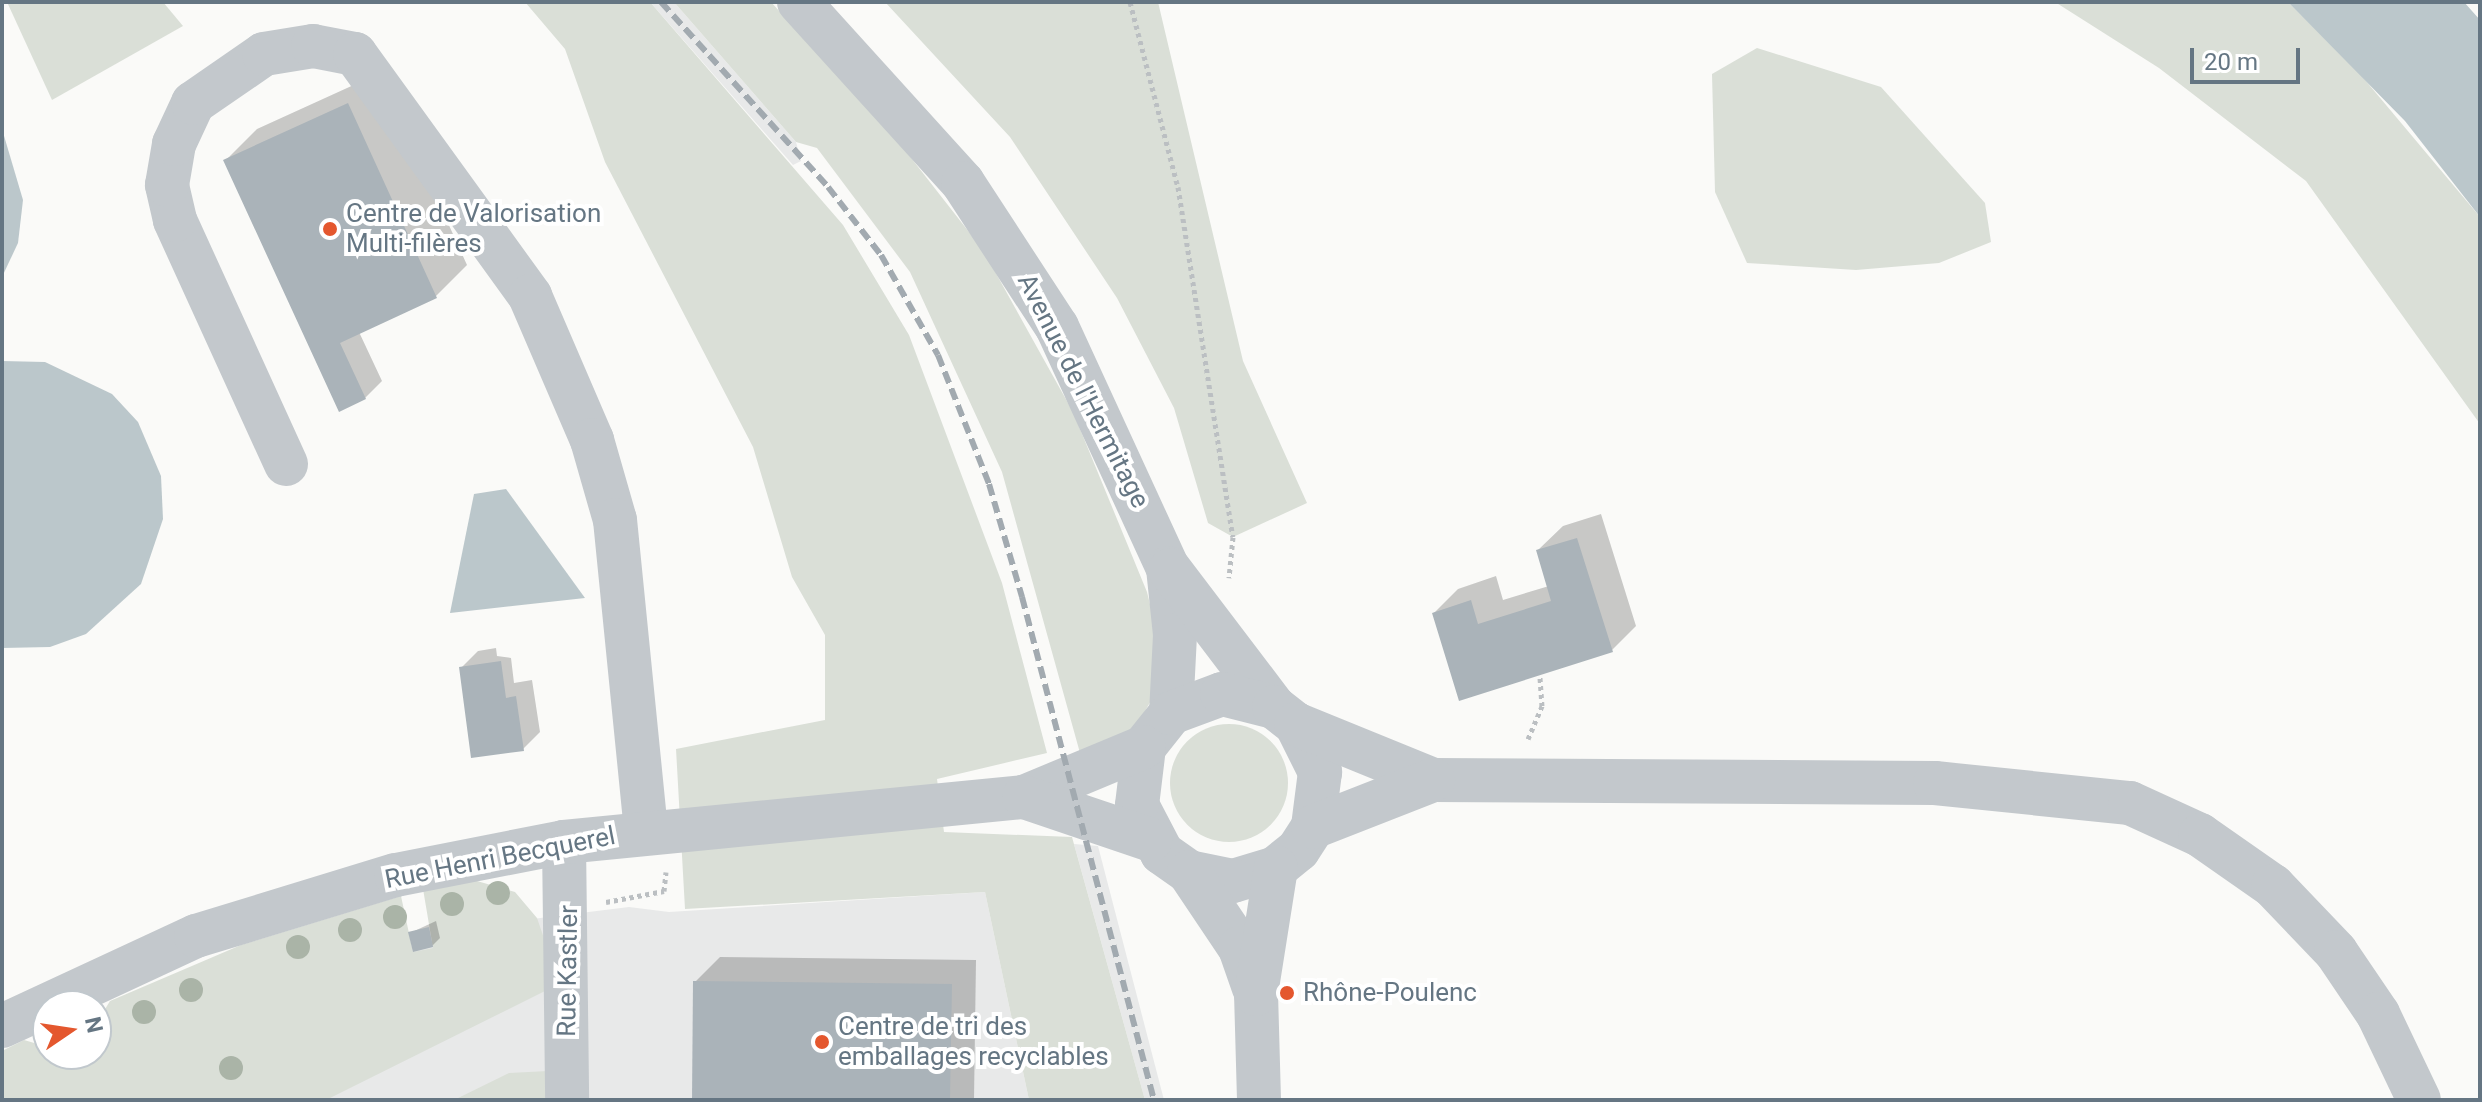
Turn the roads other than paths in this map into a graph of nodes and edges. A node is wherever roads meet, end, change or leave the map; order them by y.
1 (799, 2) edge
2 (286, 464) dead end
3 (1168, 568) junction
4 (1171, 713) junction
5 (1285, 715) junction
6 (1144, 747) junction
7 (1433, 780) junction
8 (1024, 797) junction
9 (1313, 827) junction
10 (646, 831) junction
11 (1151, 840) junction
12 (564, 842) junction
13 (1276, 868) junction
14 (1189, 872) junction
15 (1256, 994) junction
16 (2, 1026) edge
17 (2413, 1095) edge
18 (567, 1100) edge
19 (1259, 1100) edge

1 - 3 street, Avenue de l'Hermitage
2 - 10 street
3 - 4 street, Avenue de l'Hermitage
3 - 5 street, Avenue de l'Hermitage
4 - 5 street
4 - 6 street
5 - 7 street
5 - 9 street
6 - 8 street, Rue Henri Becquerel
6 - 11 street
7 - 9 street
7 - 17 street
8 - 10 street, Rue Henri Becquerel
8 - 11 street, Rue Henri Becquerel
9 - 13 street
10 - 12 street, Rue Henri Becquerel
11 - 14 street
12 - 16 street, Rue Henri Becquerel
12 - 18 street, Rue Kastler
13 - 14 street
13 - 15 street
14 - 15 street
15 - 19 street

